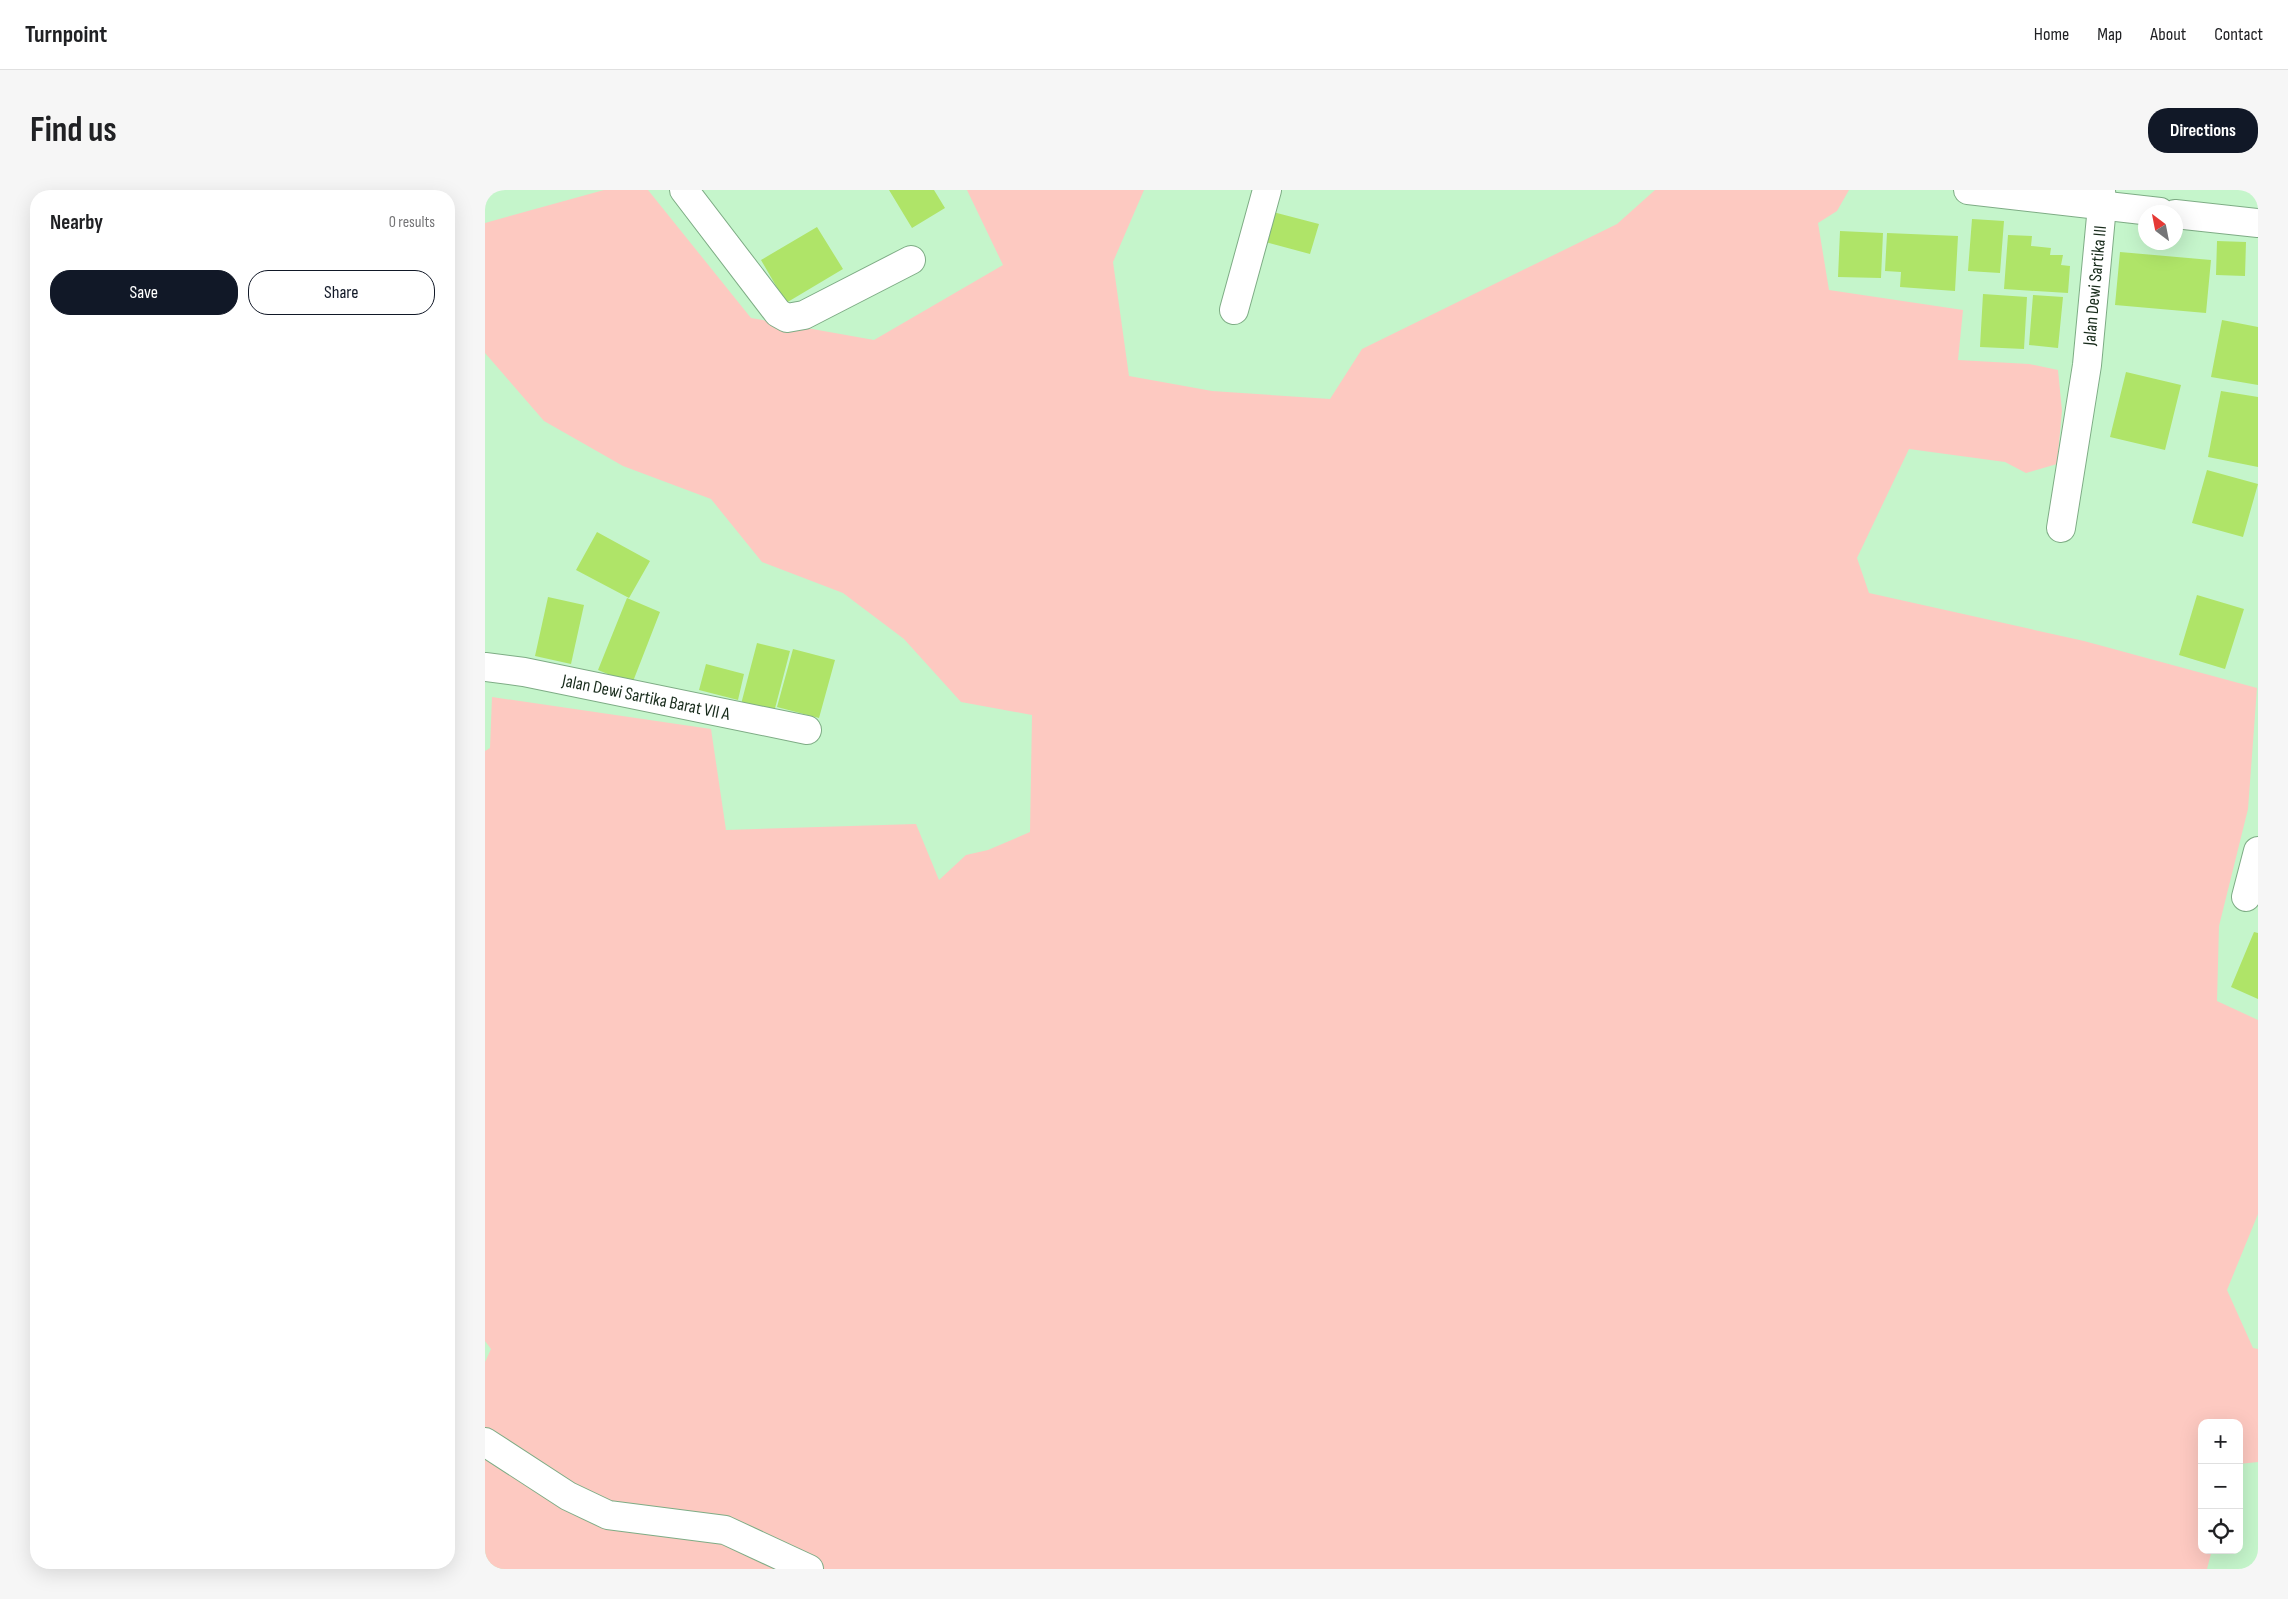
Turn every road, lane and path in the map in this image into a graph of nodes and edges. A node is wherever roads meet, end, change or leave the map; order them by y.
1 (684, 190) edge
2 (1267, 190) edge
3 (1968, 190) edge
4 (2102, 198) edge
5 (2138, 207) edge
6 (2183, 215) edge
7 (2258, 223) edge
8 (911, 260) dead end
9 (1234, 310) dead end
10 (2061, 528) dead end
11 (485, 667) edge
12 (807, 730) dead end
13 (2258, 851) edge
14 (2246, 897) dead end
15 (485, 1442) edge
16 (809, 1569) edge

1 - 8 street
2 - 9 street
3 - 4 street
4 - 5 street, Jalan Dewi Sartika III
4 - 10 street, Jalan Dewi Sartika III
6 - 7 street
11 - 12 street, Jalan Dewi Sartika Barat VII A
13 - 14 street
15 - 16 street

